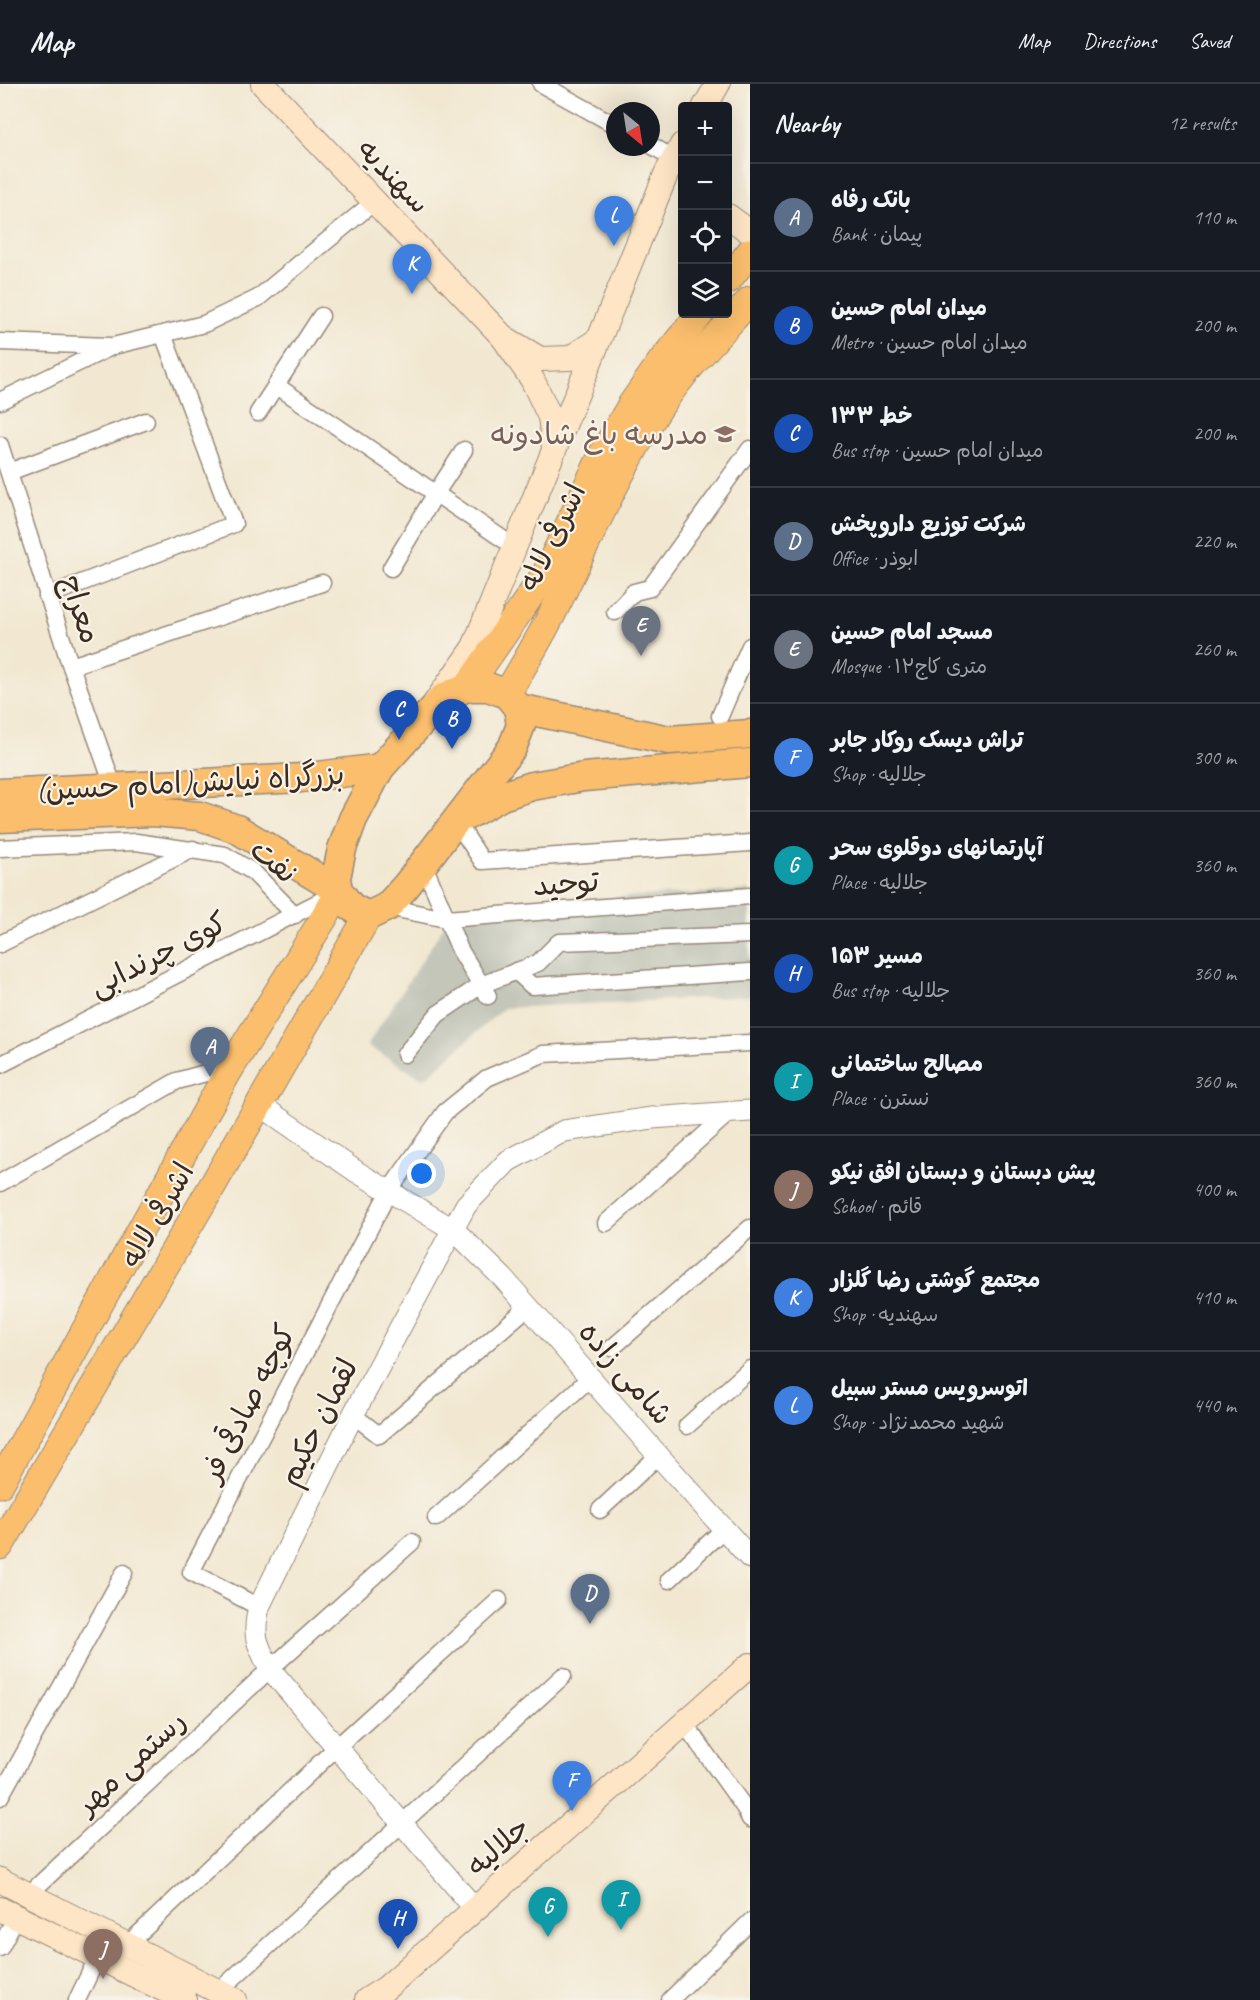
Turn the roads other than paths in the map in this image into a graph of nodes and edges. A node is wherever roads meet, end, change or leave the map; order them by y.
1 (263, 84) edge
2 (541, 84) edge
3 (718, 84) edge
4 (707, 102) edge
5 (606, 120) edge
6 (660, 152) edge
7 (677, 165) edge
8 (375, 201) junction
9 (732, 219) edge
10 (750, 232) edge
11 (750, 252) edge
12 (732, 275) edge
13 (750, 300) edge
14 (321, 316) dead end
15 (697, 318) edge
16 (163, 334) junction
17 (503, 337) junction
18 (599, 339) junction
19 (0, 342) edge
20 (113, 346) junction
21 (277, 386) junction
22 (0, 401) edge
23 (258, 413) dead end
24 (146, 421) dead end
25 (0, 445) edge
26 (750, 449) edge
27 (464, 450) dead end
28 (554, 450) junction
29 (9, 472) junction
30 (436, 493) junction
31 (513, 546) junction
32 (391, 568) dead end
33 (322, 583) dead end
34 (47, 596) junction
35 (615, 612) dead end
36 (750, 646) edge
37 (71, 666) junction
38 (467, 687) junction
39 (512, 701) junction
40 (720, 716) dead end
41 (426, 717) junction
42 (750, 734) edge
43 (669, 740) junction
44 (750, 764) edge
45 (380, 768) junction
46 (670, 769) junction
47 (114, 788) junction
48 (0, 793) edge
49 (0, 818) edge
50 (456, 822) junction
51 (750, 843) edge
52 (0, 848) edge
53 (194, 849) junction
54 (423, 863) junction
55 (339, 891) junction
56 (750, 896) edge
57 (378, 911) junction
58 (295, 915) junction
59 (446, 919) junction
60 (750, 935) edge
61 (0, 944) edge
62 (516, 971) junction
63 (750, 972) edge
64 (484, 990) junction
65 (749, 1043) edge
66 (405, 1054) dead end
67 (0, 1065) edge
68 (228, 1072) junction
69 (260, 1105) junction
70 (741, 1111) edge
71 (0, 1183) edge
72 (389, 1191) junction
73 (606, 1223) dead end
74 (750, 1228) edge
75 (454, 1230) junction
76 (528, 1307) junction
77 (612, 1348) dead end
78 (750, 1369) edge
79 (590, 1378) junction
80 (353, 1415) junction
81 (687, 1426) dead end
82 (658, 1456) junction
83 (2, 1475) edge
84 (600, 1509) dead end
85 (436, 1518) dead end
86 (724, 1529) junction
87 (412, 1542) dead end
88 (0, 1546) edge
89 (750, 1558) edge
90 (124, 1573) dead end
91 (669, 1580) dead end
92 (499, 1600) dead end
93 (259, 1607) junction
94 (750, 1665) edge
95 (270, 1669) junction
96 (563, 1676) dead end
97 (684, 1723) junction
98 (337, 1747) junction
99 (0, 1797) edge
100 (750, 1819) edge
101 (402, 1823) junction
102 (0, 1880) edge
103 (29, 1894) junction
104 (475, 1909) junction
105 (8, 1913) edge
106 (750, 1922) edge
107 (127, 1945) junction
108 (0, 1948) edge
109 (98, 1956) junction
110 (227, 1996) edge
111 (378, 1996) edge
112 (77, 2000) edge
113 (185, 2000) edge
114 (670, 2000) edge

1 - 8 main road, سهندیه
2 - 5 street
3 - 4 main road
6 - 7 street
7 - 18 main road
8 - 16 street
8 - 17 main road, سهندیه
9 - 10 main road
11 - 12 main road
13 - 39 main road, اشرفی لاله
14 - 21 street
15 - 38 main road, اشرفی لاله
16 - 20 street
16 - 34 street
17 - 18 main road
17 - 28 main road
18 - 28 main road
19 - 20 street
20 - 22 street
21 - 23 street
21 - 30 street
24 - 29 street
25 - 29 street, معراج
26 - 35 street
27 - 30 street
28 - 31 main road
29 - 34 street, معراج
30 - 31 street
30 - 32 street
31 - 41 main road
33 - 37 street
34 - 37 street, معراج
36 - 40 street
37 - 47 street, معراج
38 - 39 highway
38 - 41 highway
39 - 43 highway
39 - 50 highway
41 - 45 highway
42 - 43 highway
43 - 46 main road
44 - 46 highway
45 - 47 highway, بزرگراه نیایش(امام حسین)
45 - 55 highway
46 - 50 highway
47 - 48 highway, بزرگراه نیایش(امام حسین)
49 - 55 highway, بزرگراه نیایش(امام حسین)
50 - 51 street
50 - 54 highway
52 - 53 street, نفت
53 - 58 street, نفت
53 - 61 street
54 - 57 highway
54 - 59 street
55 - 57 highway, بزرگراه نیایش(امام حسین)
55 - 58 street, کوی چرندابی
55 - 68 main road, اشرفی لاله
56 - 59 street, توحید
57 - 59 street, توحید
57 - 69 main road, اشرفی لاله
58 - 67 street, کوی چرندابی
59 - 64 street
60 - 62 street
62 - 63 street
62 - 64 street
64 - 66 street
65 - 72 street
68 - 71 street
68 - 83 main road, اشرفی لاله
69 - 72 street, شامی زاده
69 - 88 main road, اشرفی لاله
70 - 73 street
70 - 75 street, لقمان حکیم
72 - 75 street, شامی زاده
72 - 93 street, کوچه صادقی فر
74 - 77 street
75 - 76 street, شامی زاده
75 - 80 street, لقمان حکیم
76 - 79 street, شامی زاده
76 - 80 street
78 - 81 street
79 - 82 street, شامی زاده
79 - 85 street
80 - 93 street, لقمان حکیم
82 - 84 street
82 - 86 street, شامی زاده
86 - 89 street, شامی زاده
86 - 91 street
87 - 95 street, رستمی مهر
90 - 99 street
92 - 98 street
93 - 95 street, لقمان حکیم
94 - 97 main road, جلالیه
95 - 98 street, لقمان حکیم
95 - 103 street, رستمی مهر
96 - 101 street
97 - 100 street
97 - 104 main road, جلالیه
98 - 101 street, لقمان حکیم
98 - 107 street
101 - 104 street, لقمان حکیم
101 - 110 street
102 - 103 main road
103 - 105 main road
103 - 107 main road
104 - 111 main road, جلالیه
105 - 108 street
105 - 109 main road
106 - 114 street
107 - 110 main road
109 - 112 street
109 - 113 main road

